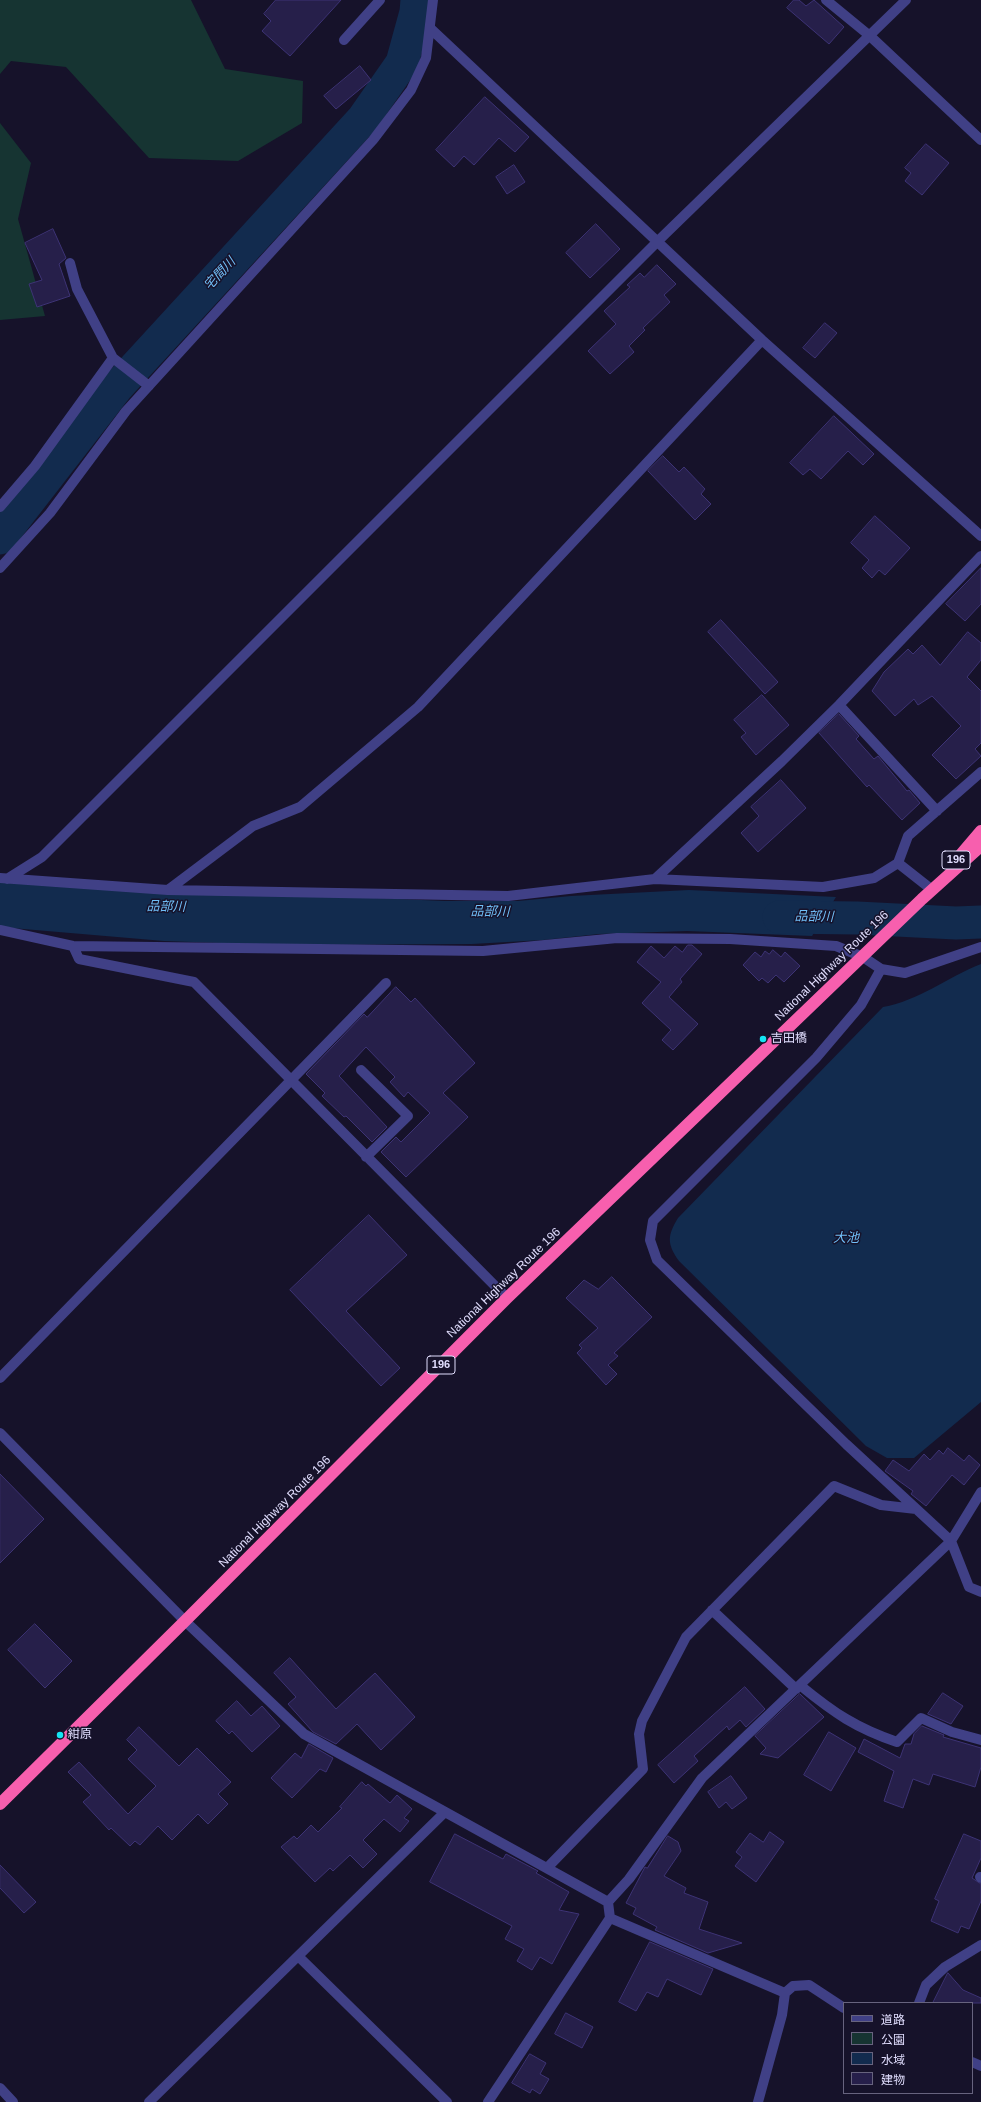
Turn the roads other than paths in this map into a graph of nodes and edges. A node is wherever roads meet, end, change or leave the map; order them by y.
1 (380, 0) edge
2 (433, 0) edge
3 (826, 0) edge
4 (906, 0) edge
5 (431, 29) junction
6 (870, 36) junction
7 (344, 40) dead end
8 (981, 140) edge
9 (658, 241) junction
10 (70, 262) dead end
11 (762, 340) junction
12 (114, 359) junction
13 (148, 385) junction
14 (0, 507) edge
15 (981, 536) edge
16 (981, 556) edge
17 (0, 568) edge
18 (838, 705) junction
19 (981, 772) edge
20 (937, 811) junction
21 (981, 831) edge
22 (981, 846) edge
23 (898, 863) junction
24 (4, 878) edge
25 (655, 879) junction
26 (168, 890) junction
27 (931, 890) junction
28 (0, 930) edge
29 (73, 946) junction
30 (981, 947) edge
31 (863, 957) junction
32 (881, 970) junction
33 (386, 983) dead end
34 (361, 1070) dead end
35 (292, 1081) junction
36 (366, 1157) junction
37 (507, 1298) junction
38 (0, 1378) edge
39 (0, 1433) edge
40 (981, 1492) edge
41 (916, 1509) junction
42 (951, 1541) junction
43 (981, 1592) edge
44 (712, 1610) junction
45 (185, 1622) junction
46 (799, 1687) junction
47 (981, 1740) edge
48 (0, 1804) edge
49 (445, 1812) junction
50 (547, 1868) junction
51 (608, 1902) junction
52 (610, 1918) junction
53 (981, 1945) edge
54 (298, 1956) junction
55 (785, 1993) junction
56 (920, 2002) edge
57 (843, 2007) edge
58 (0, 2088) edge
59 (13, 2102) edge
60 (149, 2102) edge
61 (447, 2102) edge
62 (488, 2102) edge
63 (758, 2102) edge

1 - 7 street
2 - 5 street
3 - 6 street
4 - 6 street
5 - 9 street
5 - 13 street
6 - 8 street
6 - 9 street
9 - 11 street
9 - 24 street
10 - 12 street
11 - 15 street
11 - 26 street
12 - 13 street
12 - 14 street
13 - 17 street
16 - 18 street
18 - 20 street
18 - 25 street
19 - 20 street
20 - 23 street
21 - 27 highway, National Highway Route 196 / 196
22 - 27 highway, National Highway Route 196 / 196
23 - 25 street
23 - 27 street
24 - 26 street
25 - 26 street
27 - 31 highway, National Highway Route 196 / 196
28 - 29 street
29 - 31 street
29 - 35 street
30 - 32 street
31 - 32 street
31 - 37 highway, National Highway Route 196 / 196
32 - 41 street
33 - 35 street
34 - 36 street
35 - 36 street
35 - 38 street
36 - 37 street
37 - 45 highway, National Highway Route 196 / 196
39 - 45 street
40 - 42 street
41 - 42 street
41 - 44 street
42 - 43 street
42 - 46 street
44 - 46 street
44 - 50 street
45 - 48 highway, National Highway Route 196 / 196
45 - 49 street
46 - 47 street
46 - 51 street
49 - 50 street
49 - 54 street
50 - 51 street
51 - 52 street
52 - 55 street
52 - 62 street
53 - 56 street
54 - 60 street
54 - 61 street
55 - 57 street
55 - 63 street
58 - 59 street

